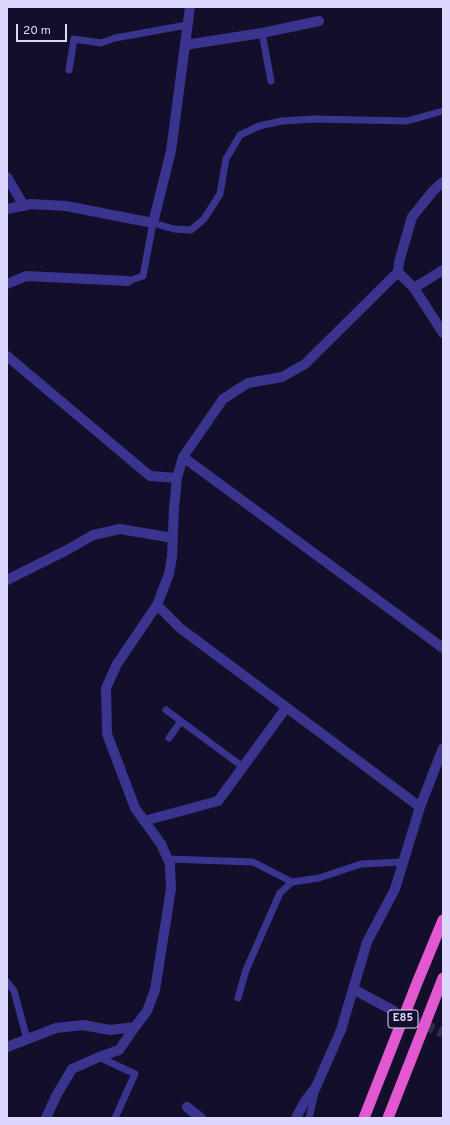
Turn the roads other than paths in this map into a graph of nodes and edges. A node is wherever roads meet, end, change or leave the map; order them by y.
1 (190, 7) edge
2 (319, 21) dead end
3 (187, 25) junction
4 (262, 33) junction
5 (185, 45) junction
6 (69, 70) dead end
7 (271, 81) dead end
8 (443, 111) edge
9 (7, 177) edge
10 (443, 182) edge
11 (24, 206) junction
12 (7, 210) edge
13 (153, 223) junction
14 (443, 270) edge
15 (398, 272) junction
16 (128, 281) joint
17 (7, 284) edge
18 (414, 288) junction
19 (443, 333) edge
20 (7, 356) edge
21 (184, 457) junction
22 (177, 478) junction
23 (173, 538) junction
24 (7, 580) edge
25 (157, 605) junction
26 (443, 648) edge
27 (286, 708) junction
28 (166, 710) dead end
29 (181, 721) junction
30 (169, 738) dead end
31 (443, 748) edge
32 (243, 768) junction
33 (420, 807) junction
34 (144, 821) junction
35 (167, 859) junction
36 (402, 862) junction
37 (292, 882) junction
38 (443, 920) edge
39 (443, 978) edge
40 (7, 982) edge
41 (352, 990) junction
42 (238, 998) dead end
43 (394, 1011) tunnel mouth
44 (136, 1027) junction
45 (27, 1039) junction
46 (7, 1047) edge
47 (99, 1056) junction
48 (316, 1086) junction
49 (187, 1107) dead end
50 (46, 1118) edge
51 (116, 1118) edge
52 (200, 1118) edge
53 (296, 1118) edge
54 (309, 1118) edge
55 (364, 1118) edge
56 (388, 1118) edge

1 - 3 street
2 - 4 street
3 - 5 street
3 - 6 lane
4 - 5 street
4 - 7 lane
5 - 13 street
8 - 13 lane
9 - 11 street
10 - 15 street
11 - 12 street
11 - 13 street
13 - 16 lane
14 - 18 street
15 - 18 street
15 - 21 street
16 - 17 street
18 - 19 street
20 - 22 street
21 - 22 street
21 - 26 street
22 - 23 street
23 - 24 street
23 - 25 street
25 - 27 street
25 - 34 street
27 - 32 street
27 - 33 street
28 - 29 lane
29 - 30 lane
29 - 32 lane
31 - 33 street
32 - 34 street
33 - 36 street
34 - 35 street
35 - 37 lane
35 - 44 street
36 - 37 lane
36 - 41 street
37 - 42 lane
38 - 55 highway, E85
39 - 56 highway, E85
40 - 45 lane
41 - 43 street
41 - 48 street
44 - 45 street
44 - 47 street
45 - 46 street
47 - 50 street
47 - 51 lane
48 - 53 street
48 - 54 lane
49 - 52 street

